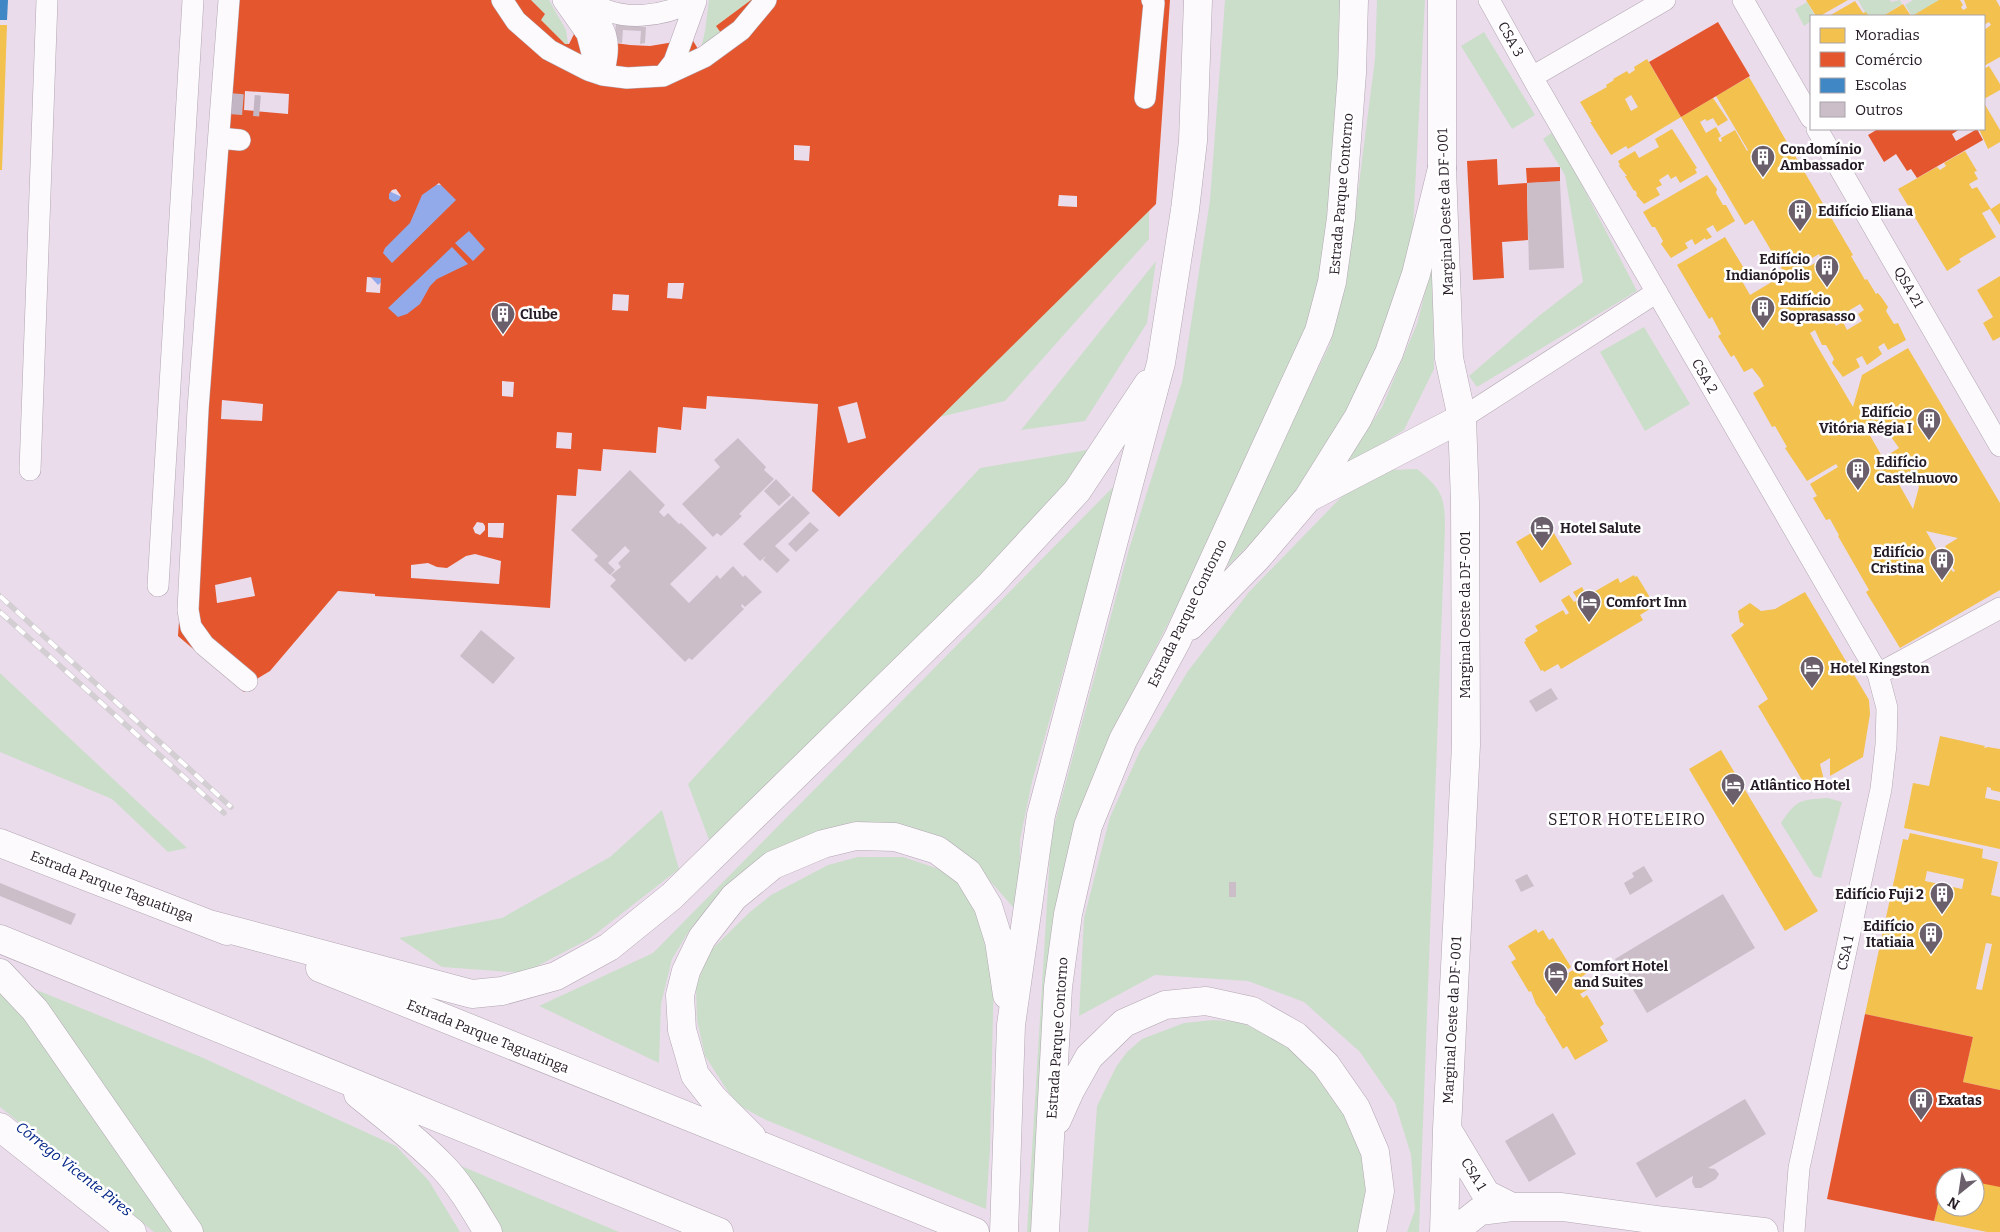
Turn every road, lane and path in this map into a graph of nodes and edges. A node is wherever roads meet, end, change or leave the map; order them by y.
1 (47, 0) edge
2 (193, 0) edge
3 (229, 0) edge
4 (502, 0) edge
5 (563, 0) edge
6 (588, 0) edge
7 (766, 0) edge
8 (1152, 0) edge
9 (1198, 0) edge
10 (1354, 0) edge
11 (1442, 0) edge
12 (1489, 0) edge
13 (1665, 0) edge
14 (1744, 0) edge
15 (694, 2) edge
16 (579, 9) edge
17 (588, 69) junction
18 (665, 74) junction
19 (1532, 77) junction
20 (1145, 98) dead end
21 (1810, 116) edge
22 (1818, 130) edge
23 (1442, 168) junction
24 (1656, 292) junction
25 (1161, 364) junction
26 (1462, 418) junction
27 (2000, 446) edge
28 (30, 470) dead end
29 (1308, 498) junction
30 (158, 586) dead end
31 (2000, 608) edge
32 (1177, 640) junction
33 (1878, 674) junction
34 (247, 681) dead end
35 (0, 842) edge
36 (209, 924) junction
37 (0, 939) edge
38 (0, 973) edge
39 (1012, 1025) junction
40 (336, 1076) junction
41 (0, 1127) edge
42 (1447, 1129) junction
43 (1051, 1135) junction
44 (760, 1146) junction
45 (1512, 1207) junction
46 (965, 1228) edge
47 (132, 1232) edge
48 (189, 1232) edge
49 (488, 1232) edge
50 (719, 1232) edge
51 (1004, 1232) edge
52 (1045, 1232) edge
53 (1372, 1232) edge
54 (1444, 1232) edge
55 (1453, 1232) edge
56 (1764, 1232) edge
57 (1794, 1232) edge

1 - 28 street
2 - 30 street
3 - 34 street
4 - 17 street
5 - 16 street
6 - 15 street
7 - 18 street
8 - 20 street
9 - 25 main road
10 - 32 main road, Estrada Parque Contorno
11 - 23 main road, Marginal Oeste da DF-001
12 - 19 street, CSA 3
13 - 19 street
14 - 21 street
15 - 18 street
15 - 18 street
16 - 17 street
16 - 17 street
17 - 18 street
19 - 24 street, CSA 2
22 - 27 street, QSA 21
23 - 26 main road, Marginal Oeste da DF-001
23 - 29 main road
24 - 26 street
24 - 33 street, CSA 2
25 - 36 main road
25 - 39 main road
26 - 29 main road
26 - 42 main road, Marginal Oeste da DF-001
29 - 32 main road
31 - 33 street
32 - 43 main road, Estrada Parque Contorno
33 - 57 street, CSA 1
35 - 36 main road, Estrada Parque Taguatinga
36 - 44 main road, Estrada Parque Taguatinga
37 - 40 main road
38 - 48 main road
39 - 44 main road
39 - 51 main road
40 - 49 main road
40 - 50 main road
41 - 47 main road
42 - 45 main road, CSA 1
42 - 54 main road, Marginal Oeste da DF-001
43 - 52 main road, Estrada Parque Contorno
43 - 53 main road
44 - 46 main road, Estrada Parque Taguatinga
45 - 55 main road, CSA 1
45 - 56 main road, CSA 1

